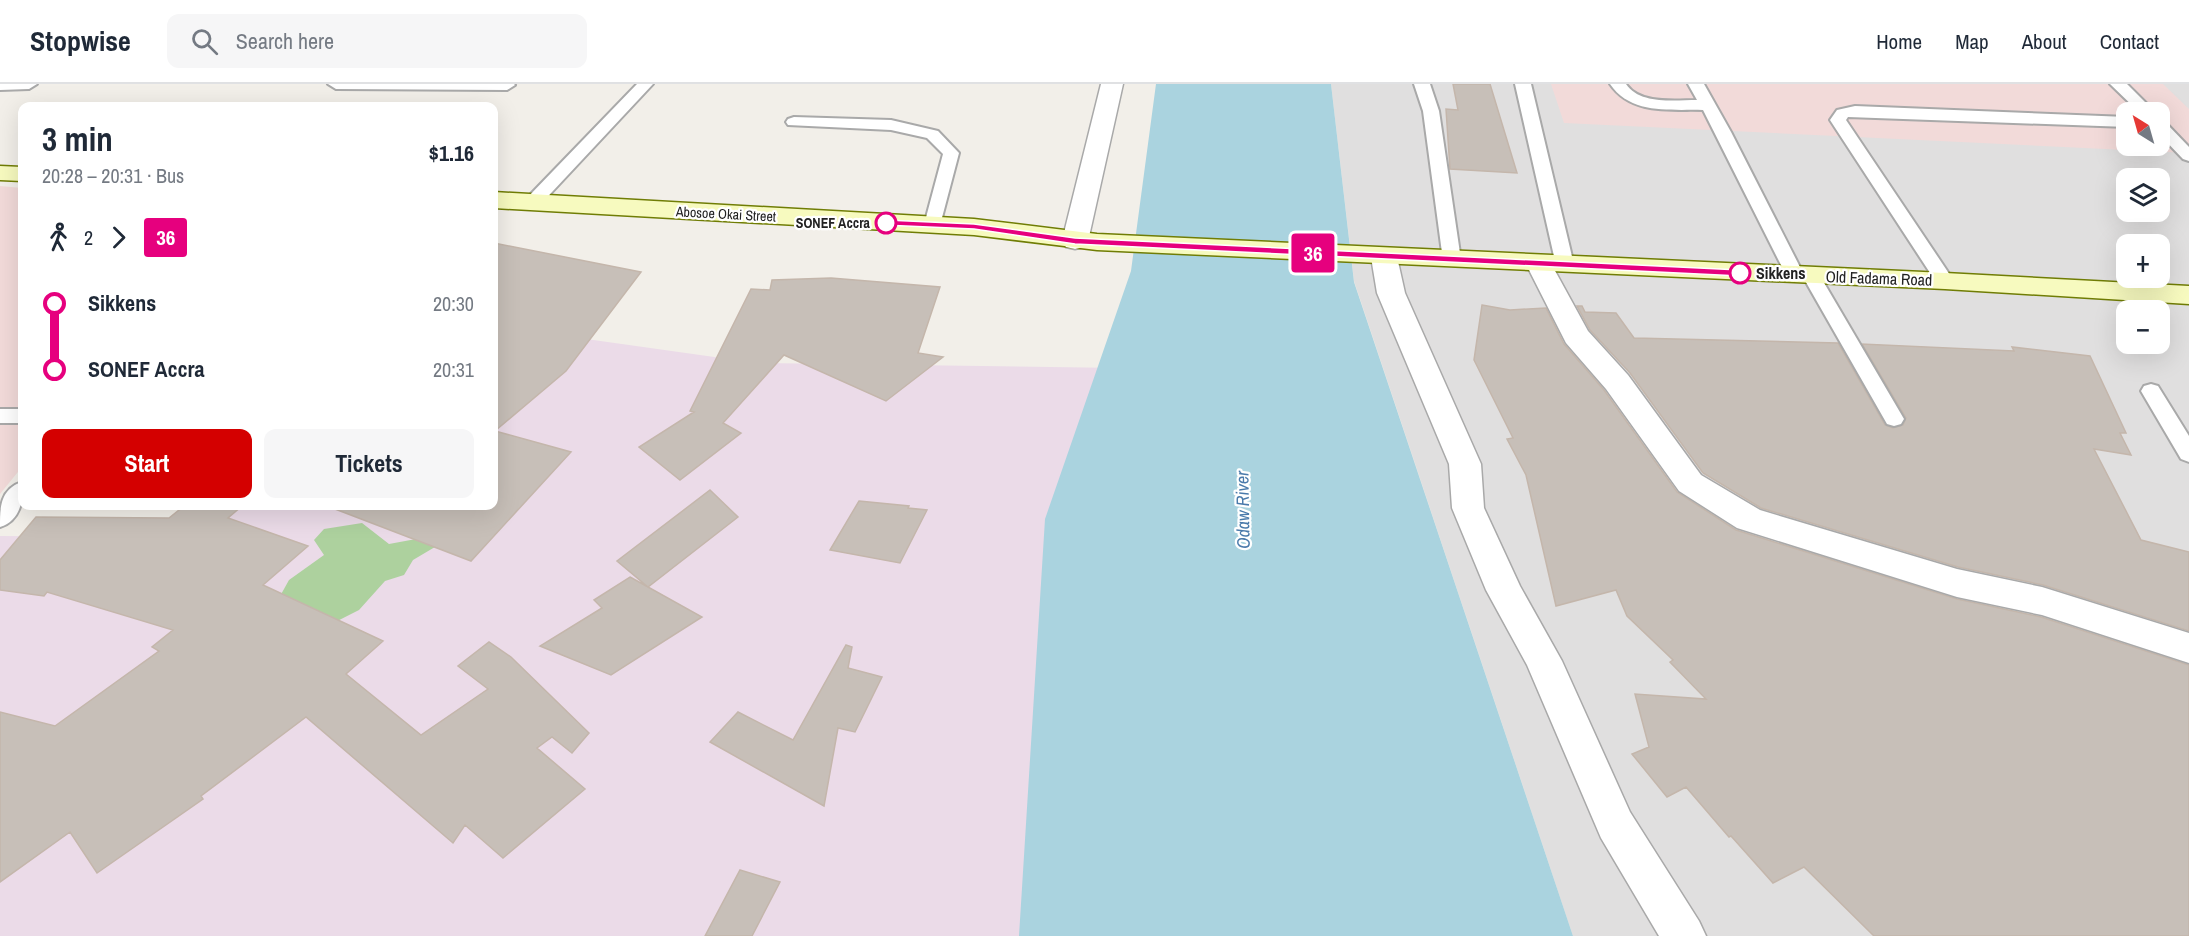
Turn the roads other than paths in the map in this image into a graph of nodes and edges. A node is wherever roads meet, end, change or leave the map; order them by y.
1 (29, 84) edge
2 (336, 84) edge
3 (645, 84) edge
4 (1112, 84) edge
5 (1422, 84) edge
6 (1522, 84) edge
7 (1618, 84) edge
8 (1696, 84) edge
9 (2118, 84) edge
10 (0, 85) edge
11 (507, 85) edge
12 (2136, 102) edge
13 (1707, 105) junction
14 (794, 122) dead end
15 (2116, 122) edge
16 (2170, 136) edge
17 (2189, 156) edge
18 (0, 173) edge
19 (18, 174) edge
20 (498, 200) edge
21 (532, 203) junction
22 (933, 225) junction
23 (1086, 242) junction
24 (1369, 256) junction
25 (1452, 260) junction
26 (1552, 264) junction
27 (1803, 276) junction
28 (1945, 281) junction
29 (2189, 295) edge
30 (2151, 391) dead end
31 (0, 416) edge
32 (18, 416) edge
33 (1894, 420) dead end
34 (2189, 454) edge
35 (18, 495) edge
36 (0, 519) edge
37 (2189, 648) edge
38 (1684, 936) edge

1 - 10 lane
2 - 11 lane
3 - 21 lane
4 - 23 street
5 - 25 lane
6 - 26 lane
7 - 13 lane
8 - 13 lane
9 - 12 lane
13 - 27 lane
14 - 22 lane
15 - 28 lane
16 - 17 lane
18 - 19 street
20 - 21 street, Abosoe Okai Street
21 - 22 street, Abosoe Okai Street
22 - 23 street, Abosoe Okai Street
23 - 24 street, Abosoe Okai Street
24 - 25 street, Old Fadama Road
24 - 38 street
25 - 26 street, Old Fadama Road
26 - 27 street, Old Fadama Road
26 - 37 street
27 - 28 street, Old Fadama Road
27 - 33 lane
28 - 29 street, Old Fadama Road
30 - 34 lane
31 - 32 lane
35 - 36 lane

